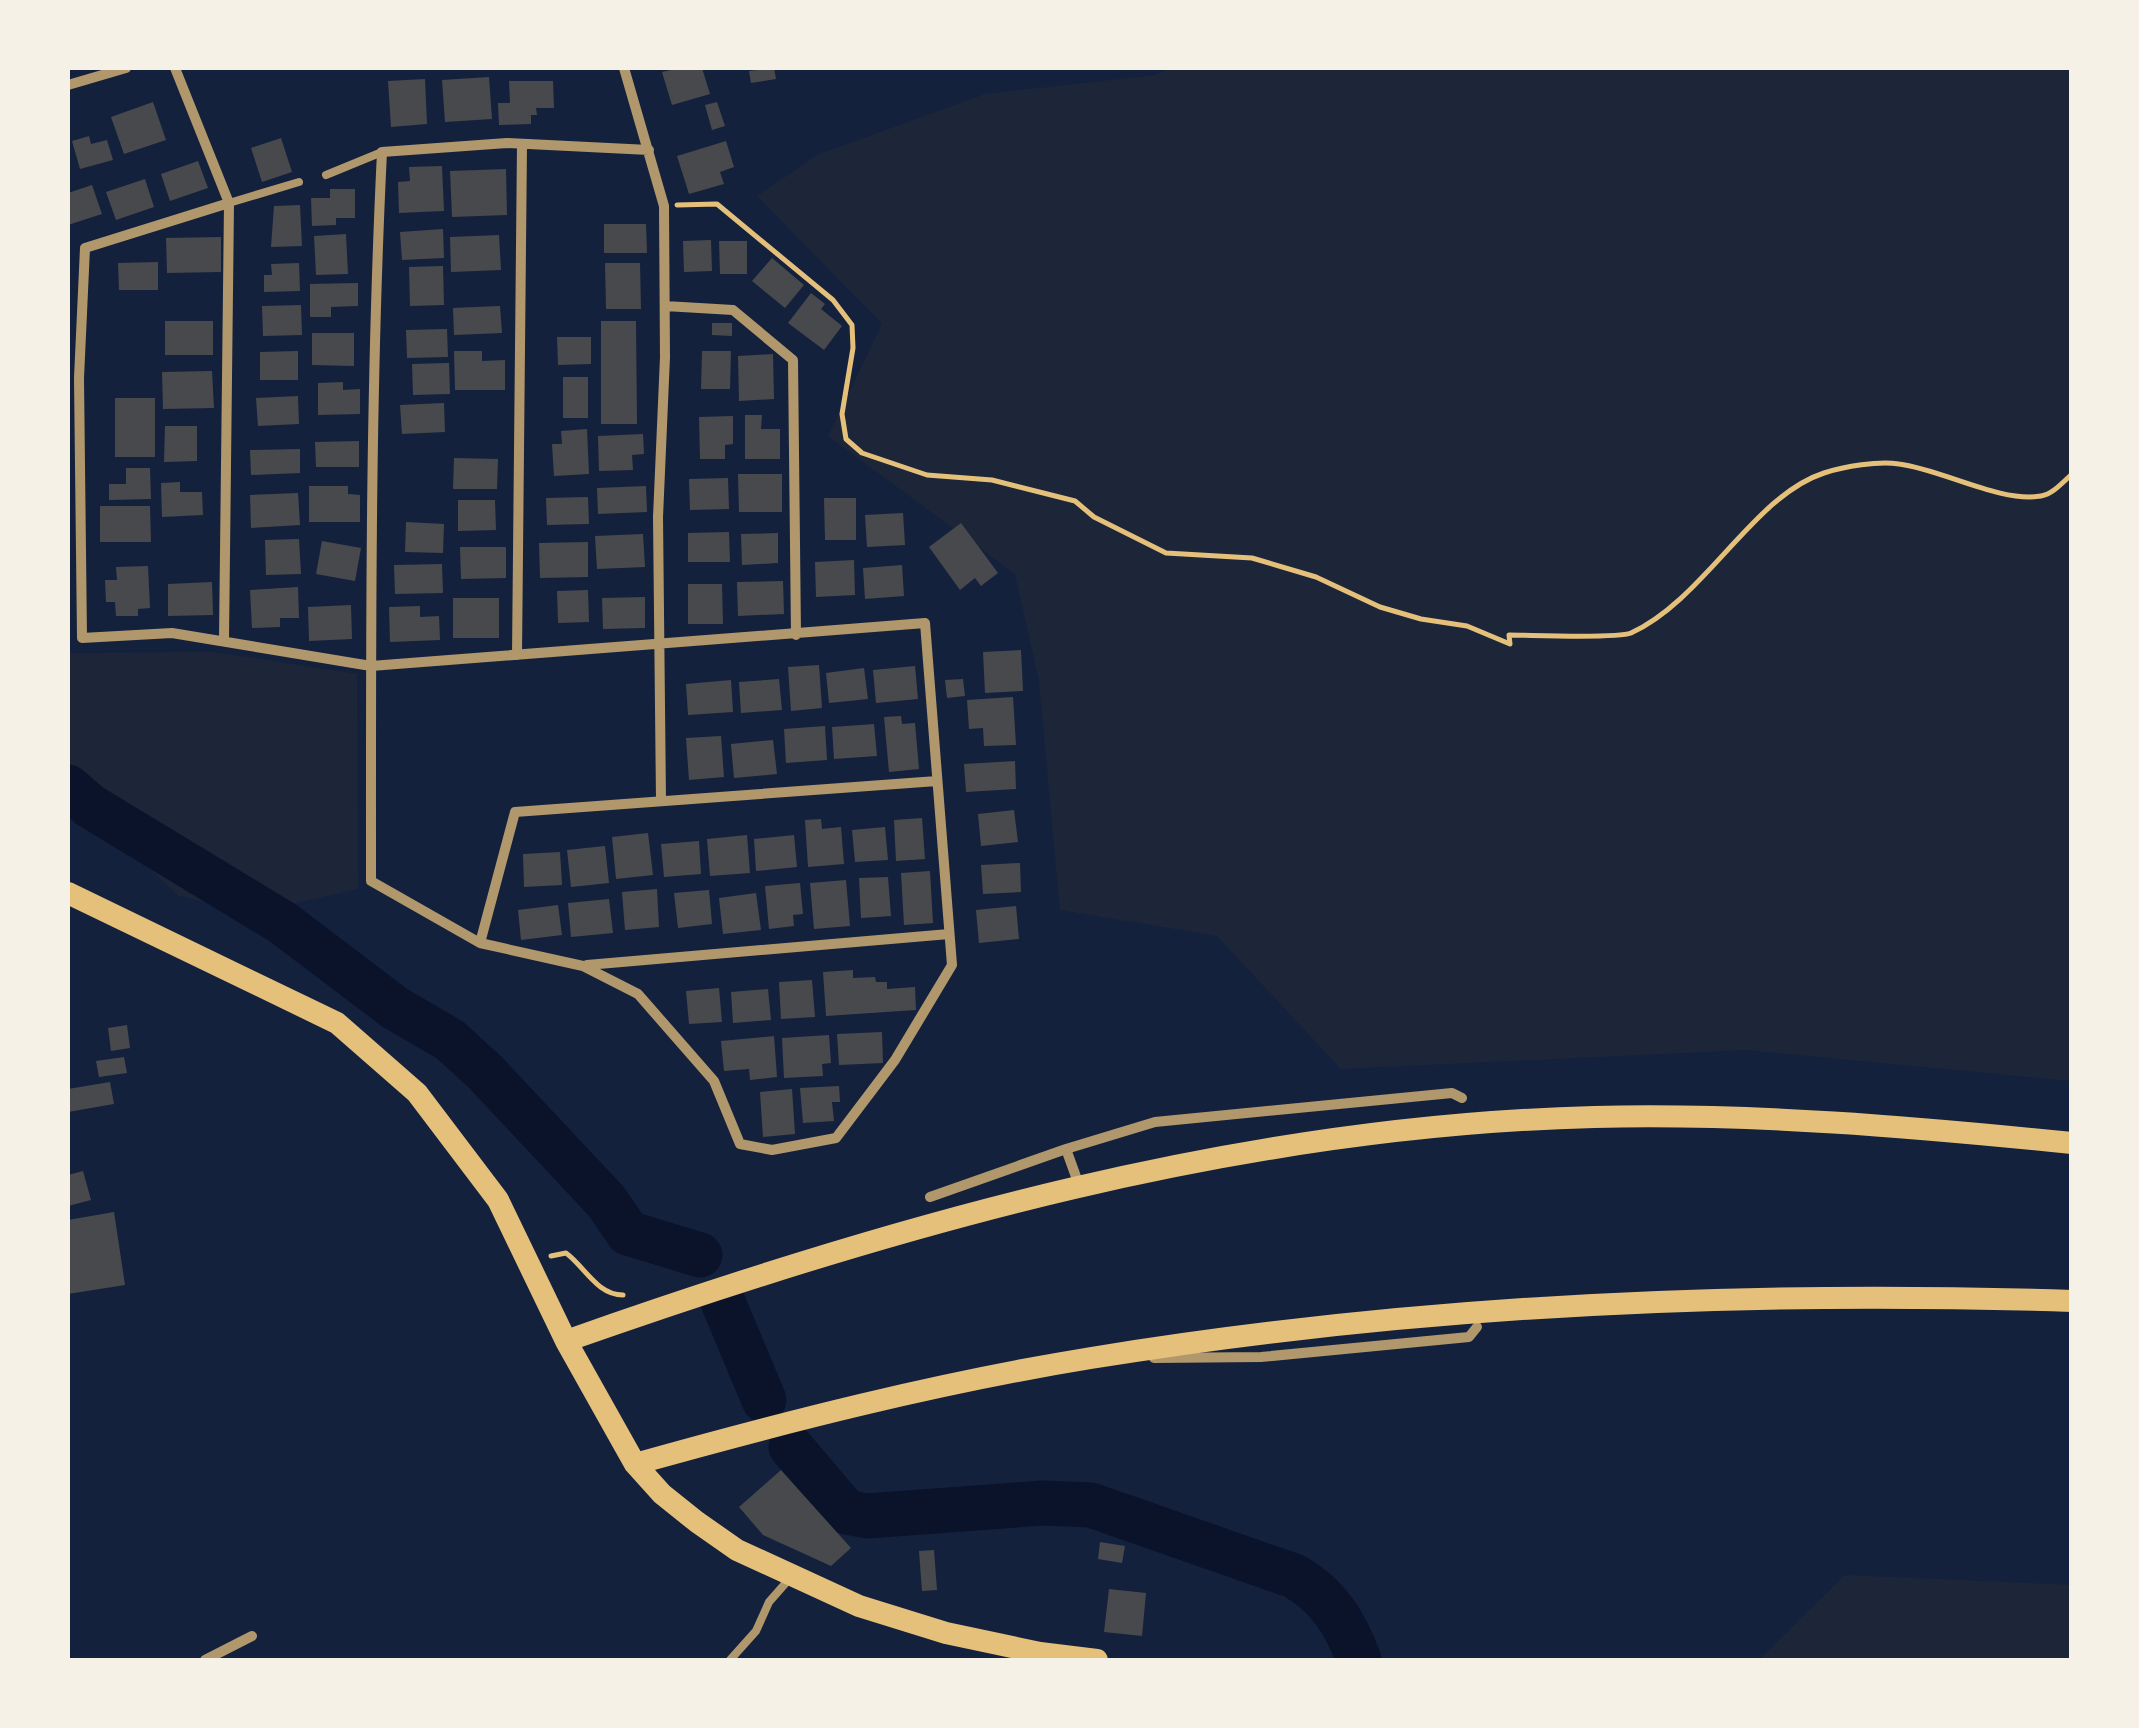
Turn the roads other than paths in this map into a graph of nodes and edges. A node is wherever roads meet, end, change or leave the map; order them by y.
1 (126, 68) edge
2 (175, 68) edge
3 (624, 68) edge
4 (68, 86) edge
5 (522, 144) junction
6 (650, 150) junction
7 (382, 152) junction
8 (326, 175) dead end
9 (299, 182) dead end
10 (229, 202) junction
11 (665, 306) junction
12 (796, 635) junction
13 (224, 640) junction
14 (661, 646) junction
15 (518, 655) junction
16 (371, 666) junction
17 (938, 781) junction
18 (662, 801) junction
19 (68, 894) edge
20 (949, 934) junction
21 (480, 942) junction
22 (583, 966) junction
23 (1462, 1098) dead end
24 (2072, 1143) edge
25 (1066, 1149) junction
26 (1080, 1186) junction
27 (930, 1197) dead end
28 (2072, 1301) edge
29 (1477, 1327) dead end
30 (566, 1342) junction
31 (1088, 1359) junction
32 (635, 1464) junction
33 (792, 1577) junction
34 (252, 1636) dead end
35 (205, 1660) edge
36 (730, 1660) edge
37 (1098, 1660) edge

1 - 4 street
2 - 10 street
3 - 6 street
5 - 6 street
5 - 7 street
5 - 15 street
6 - 11 street
7 - 8 lane
7 - 16 street
9 - 10 lane
10 - 13 street
10 - 13 street
11 - 12 street
11 - 14 street
12 - 14 street
12 - 17 street
13 - 16 street
14 - 15 street
14 - 18 street
15 - 16 street
16 - 21 street
17 - 18 street
17 - 20 street
18 - 21 street
19 - 30 highway
20 - 22 street
20 - 22 street
21 - 22 street
23 - 25 street
24 - 26 highway
25 - 26 street
25 - 27 street
26 - 30 highway
28 - 31 highway
29 - 31 street
30 - 32 highway
31 - 32 highway
32 - 33 highway
33 - 36 lane
33 - 37 highway
34 - 35 street

